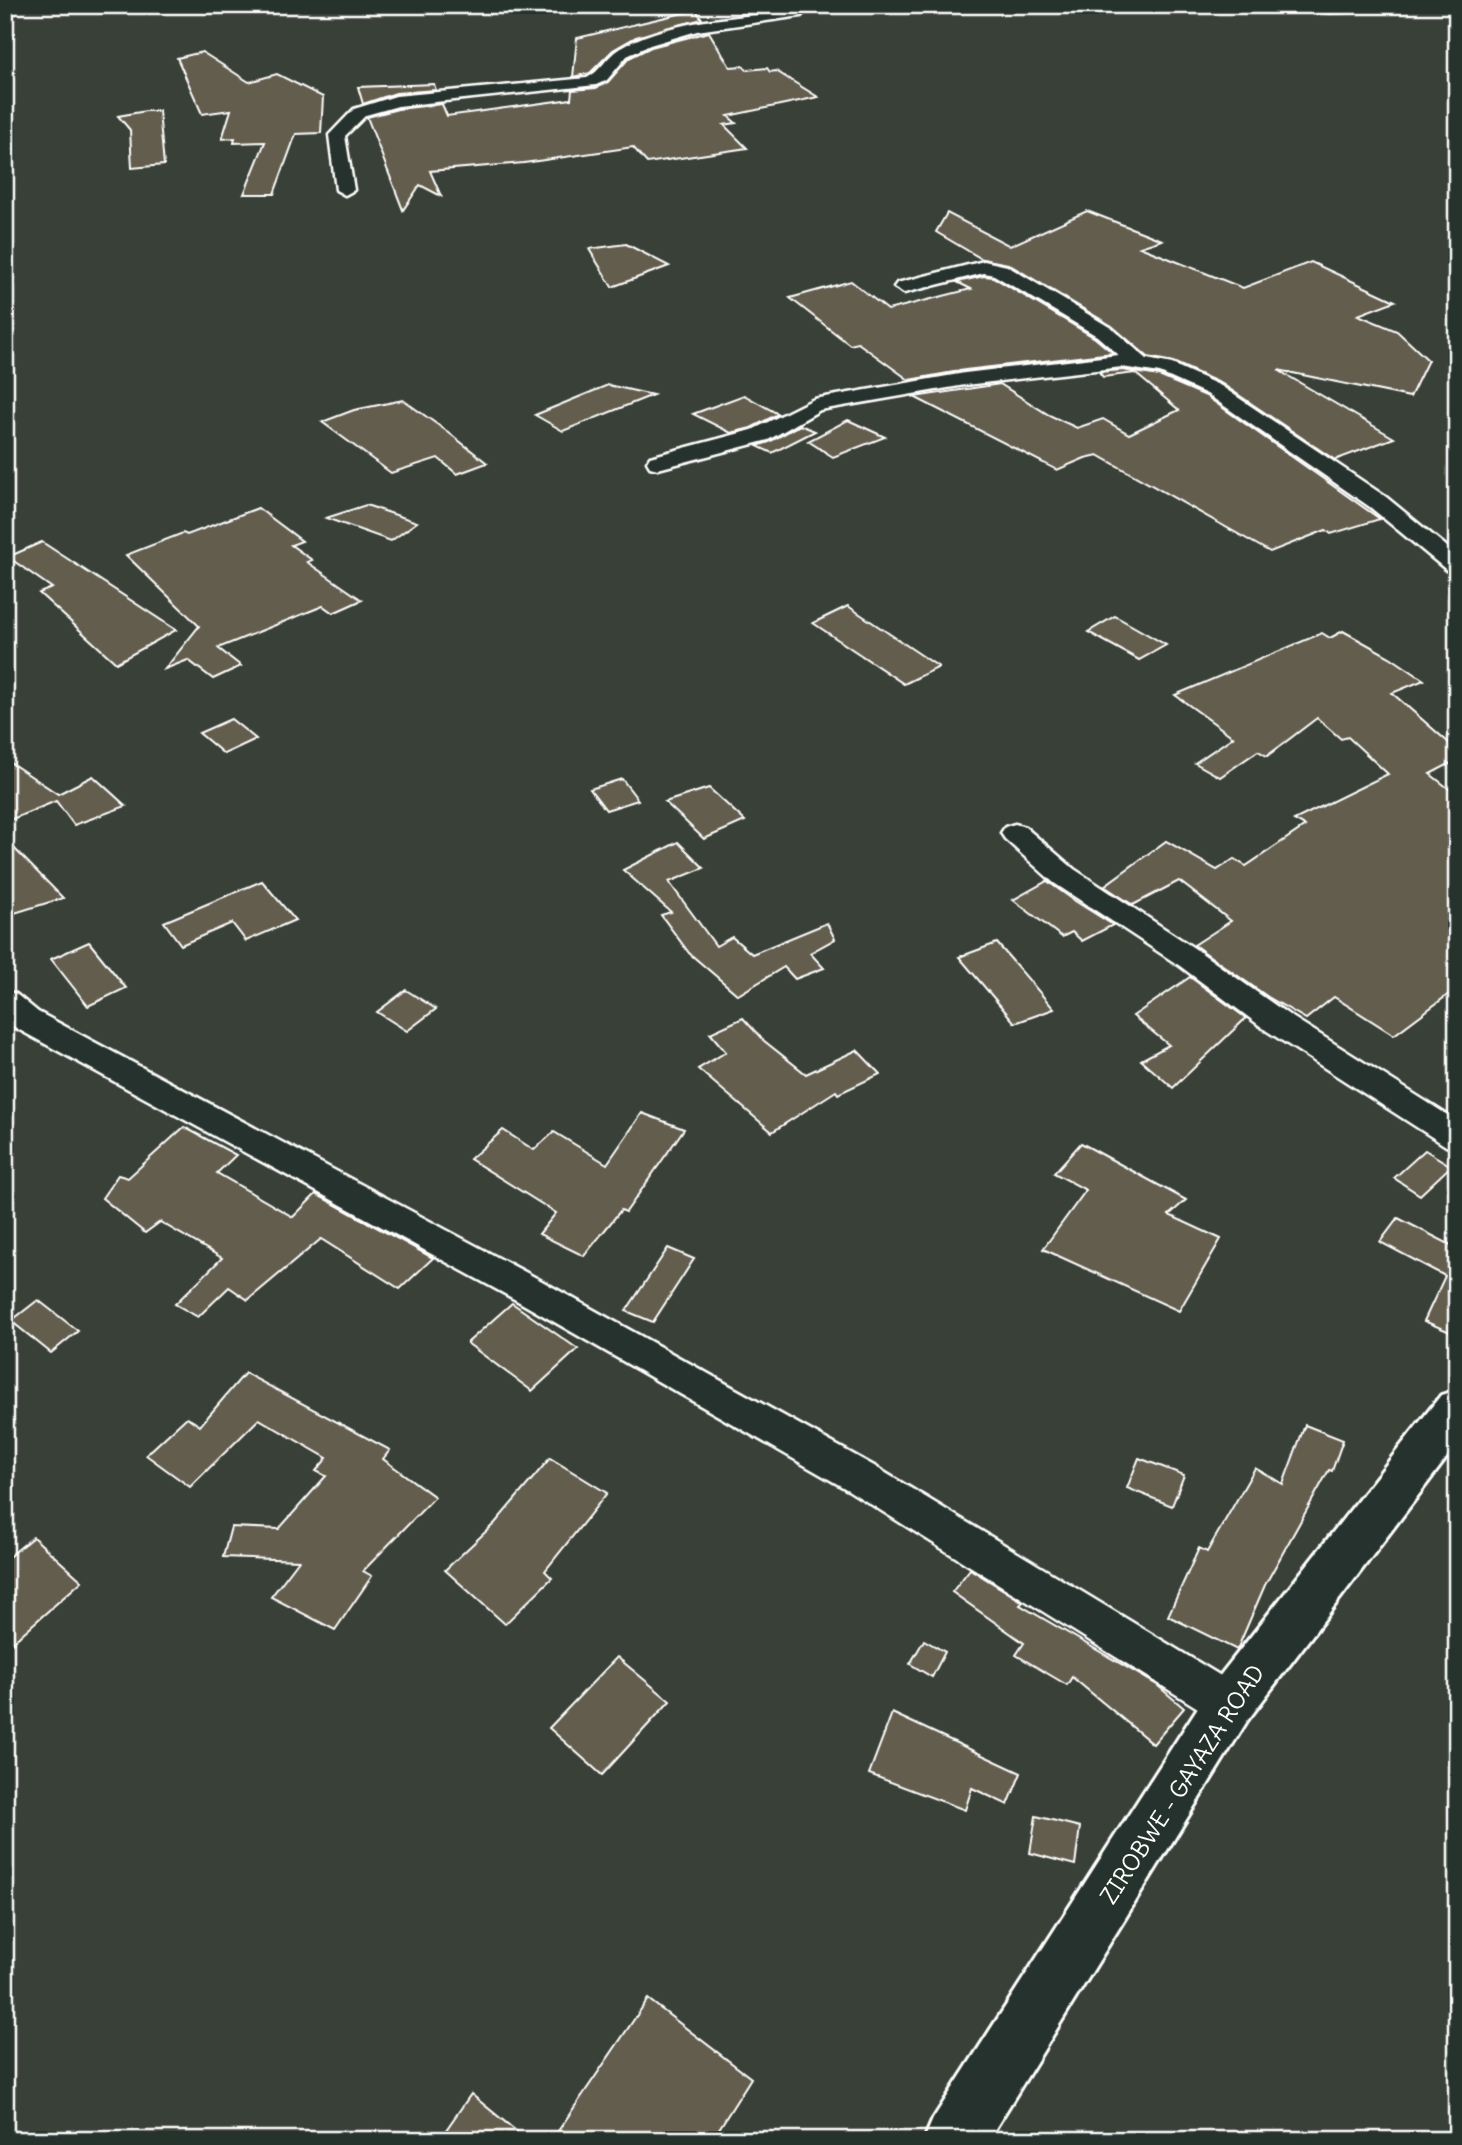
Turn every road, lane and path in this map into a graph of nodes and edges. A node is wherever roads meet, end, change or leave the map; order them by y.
1 (804, 5) edge
2 (1304, 5) edge
3 (1365, 5) edge
4 (345, 190) dead end
5 (904, 286) dead end
6 (1141, 364) junction
7 (658, 462) dead end
8 (1457, 568) edge
9 (1015, 833) dead end
10 (5, 1002) edge
11 (1457, 1137) edge
12 (1457, 1409) edge
13 (1229, 1704) junction
14 (954, 2140) edge

1 - 4 street
2 - 3 street
5 - 6 street
6 - 7 street
6 - 8 street
9 - 11 street
10 - 13 street
12 - 13 street, ZIROBWE - GAYAZA ROAD
13 - 14 street, ZIROBWE - GAYAZA ROAD

